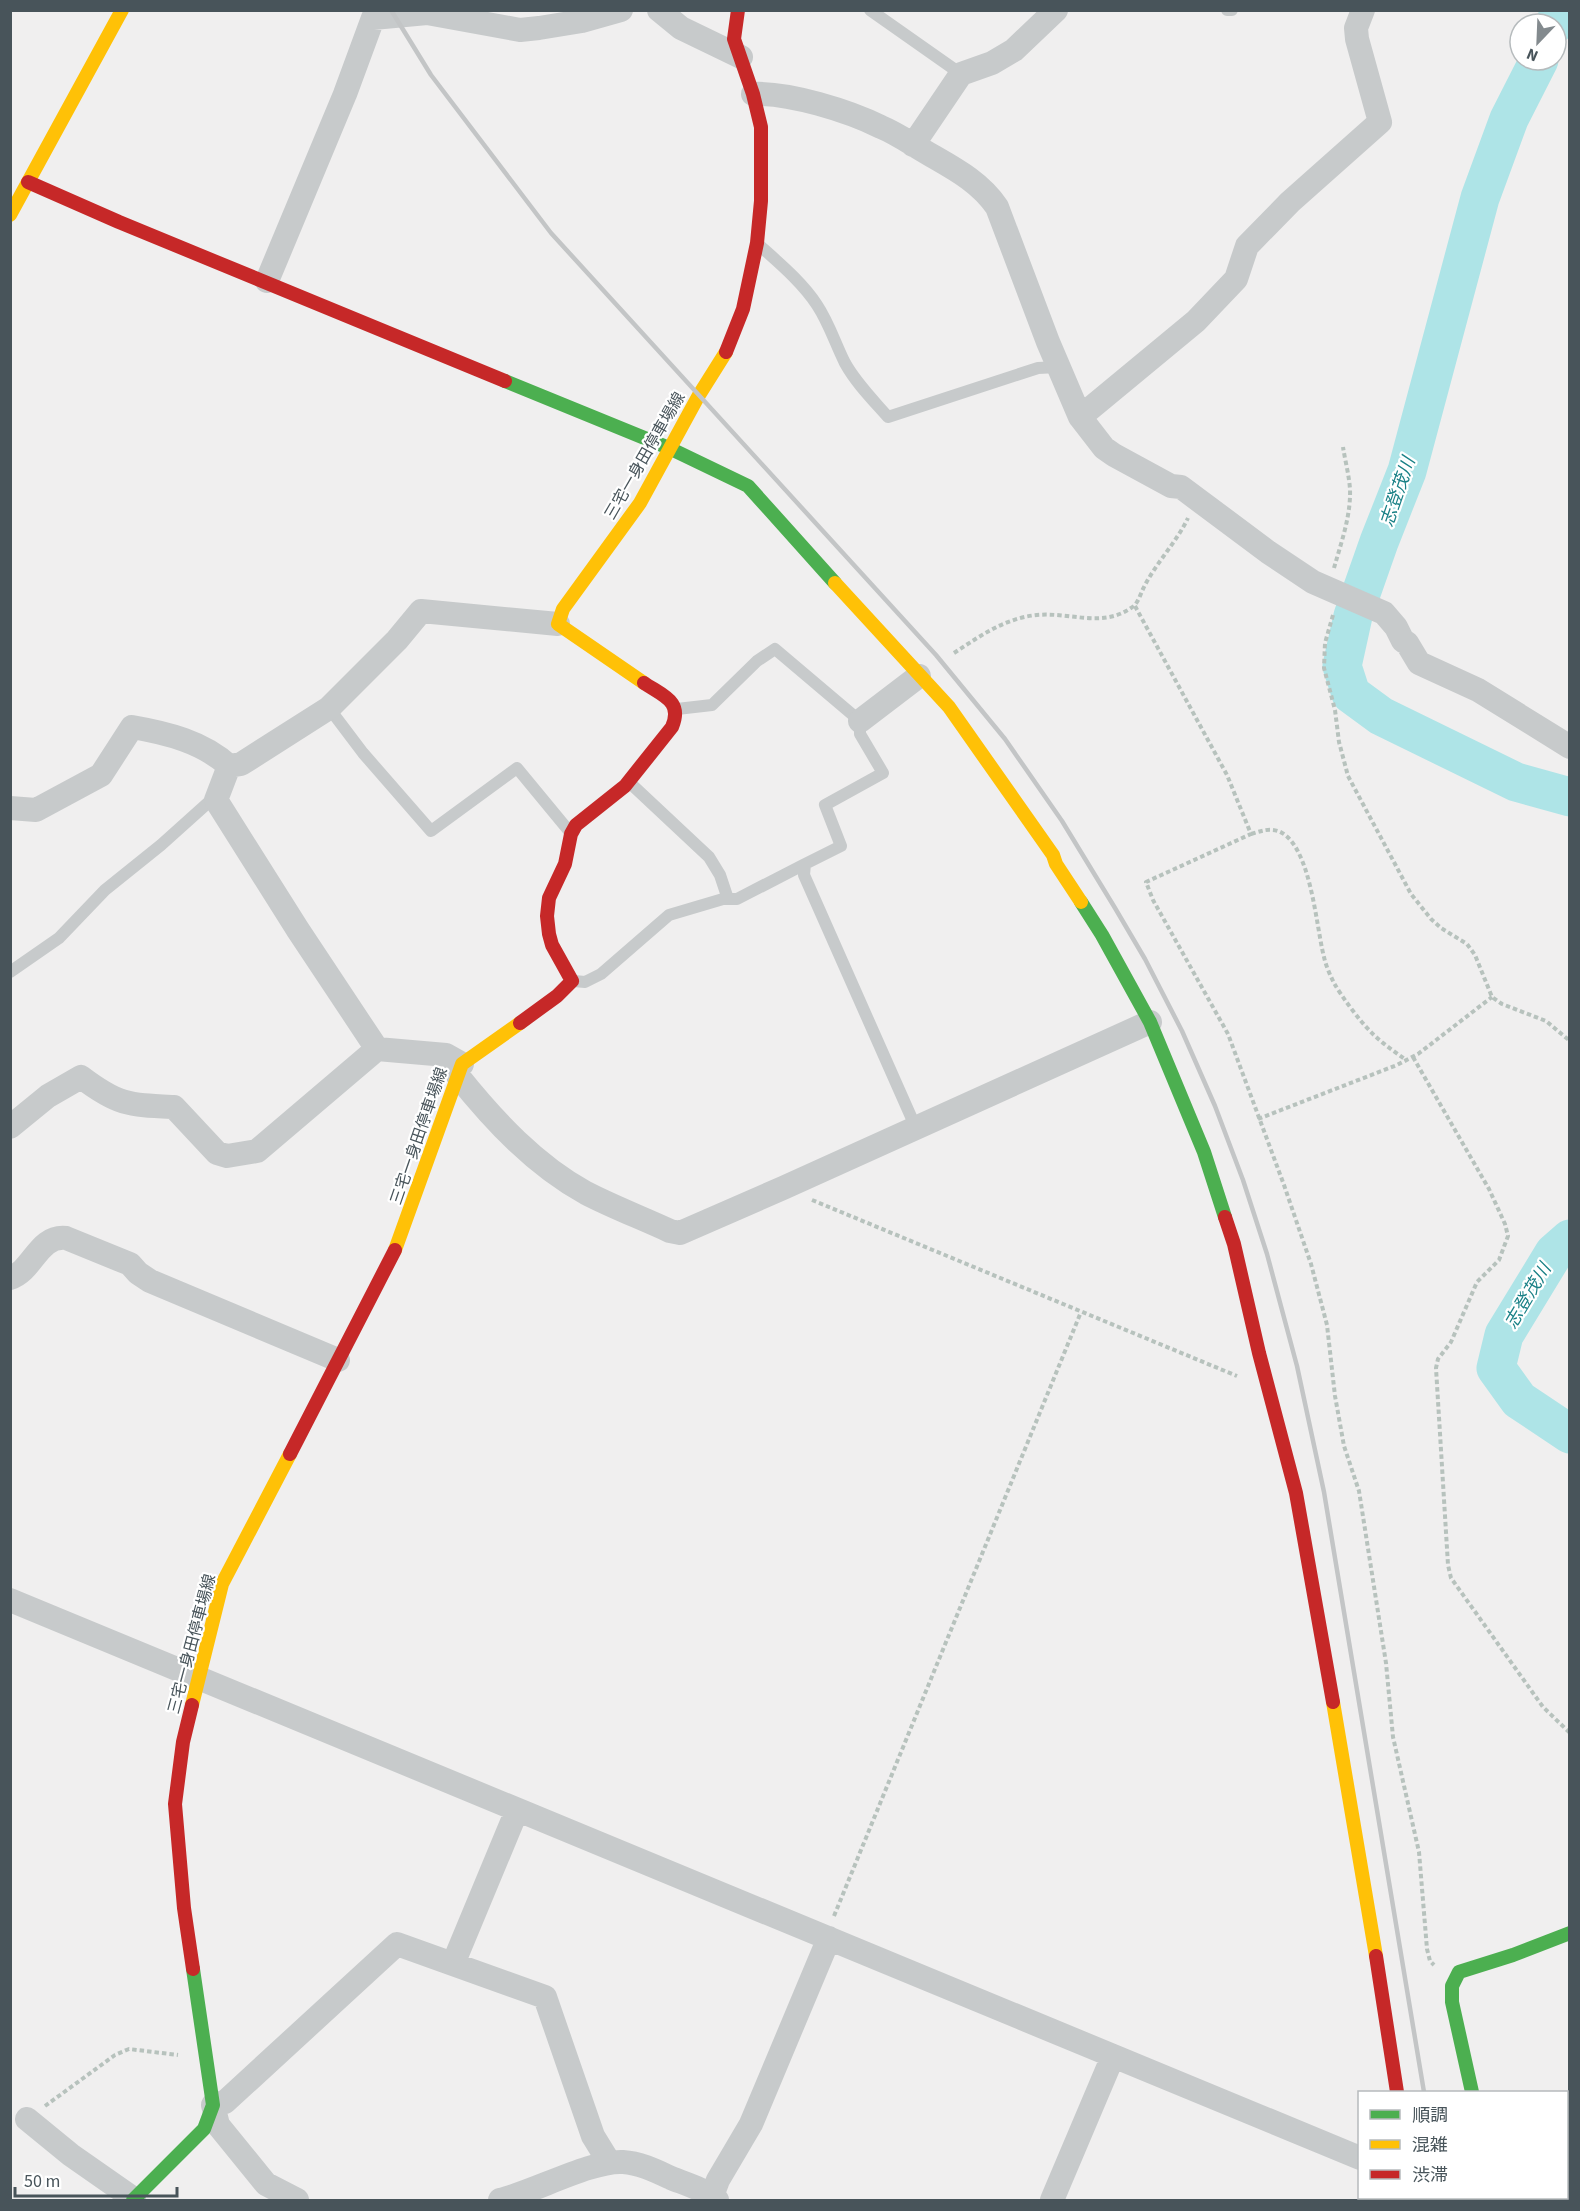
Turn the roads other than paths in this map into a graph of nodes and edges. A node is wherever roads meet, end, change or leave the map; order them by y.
1 (122, 10) edge
2 (621, 10) edge
3 (659, 10) edge
4 (738, 10) edge
5 (870, 10) edge
6 (1056, 10) edge
7 (1227, 10) edge
8 (1232, 10) edge
9 (1363, 10) edge
10 (741, 57) junction
11 (961, 74) junction
12 (753, 94) junction
13 (913, 145) junction
14 (28, 182) junction
15 (10, 215) edge
16 (758, 243) junction
17 (267, 281) junction
18 (1058, 367) junction
19 (1080, 417) junction
20 (669, 448) junction
21 (558, 624) junction
22 (919, 676) junction
23 (329, 708) junction
24 (676, 709) junction
25 (860, 721) junction
26 (1569, 747) edge
27 (229, 766) junction
28 (629, 781) junction
29 (216, 800) junction
30 (10, 808) edge
31 (570, 832) junction
32 (805, 864) junction
33 (728, 899) junction
34 (10, 972) edge
35 (572, 981) junction
36 (1150, 1022) junction
37 (377, 1048) junction
38 (460, 1070) junction
39 (10, 1127) edge
40 (916, 1128) junction
41 (10, 1278) edge
42 (338, 1360) junction
43 (10, 1600) edge
44 (199, 1678) junction
45 (517, 1810) junction
46 (1569, 1933) edge
47 (827, 1937) junction
48 (453, 1964) junction
49 (1113, 2056) junction
50 (1397, 2091) edge
51 (1472, 2091) edge
52 (213, 2105) junction
53 (27, 2119) road end
54 (1358, 2158) edge
55 (609, 2162) junction
56 (267, 2192) edge
57 (704, 2197) edge
58 (133, 2200) edge
59 (297, 2200) edge
60 (500, 2200) edge
61 (1052, 2200) edge

1 - 14 street
2 - 17 street
3 - 10 street
4 - 10 street, 三宅一身田停車場線
5 - 11 lane
6 - 11 street
7 - 8 lane
9 - 19 street
10 - 12 street, 三宅一身田停車場線
11 - 13 street
12 - 13 street
12 - 16 street, 三宅一身田停車場線
13 - 18 street
14 - 15 street
14 - 17 street
16 - 18 lane
16 - 20 street, 三宅一身田停車場線
17 - 20 street
18 - 19 street
19 - 26 street
20 - 21 street, 三宅一身田停車場線
20 - 22 street
21 - 23 street
21 - 24 street
22 - 25 street
22 - 36 street
23 - 27 street
23 - 31 lane
24 - 25 lane
24 - 28 street
25 - 32 lane
27 - 29 street
27 - 30 street
28 - 31 street
28 - 33 lane
29 - 34 lane
29 - 37 street
31 - 35 street
32 - 33 lane
32 - 40 lane
33 - 35 lane
35 - 38 street, 三宅一身田停車場線
36 - 40 street
36 - 50 street
37 - 38 street
37 - 39 street
38 - 40 street
38 - 42 street, 三宅一身田停車場線
41 - 42 street
42 - 44 street, 三宅一身田停車場線
43 - 44 street
44 - 45 street
44 - 52 street, 三宅一身田停車場線
45 - 47 street
45 - 48 street
46 - 51 street
47 - 49 street
47 - 57 street
48 - 52 street
48 - 55 street
49 - 54 street
49 - 61 street
52 - 56 street
52 - 58 street
53 - 58 street
55 - 57 street
55 - 60 street
56 - 59 street

